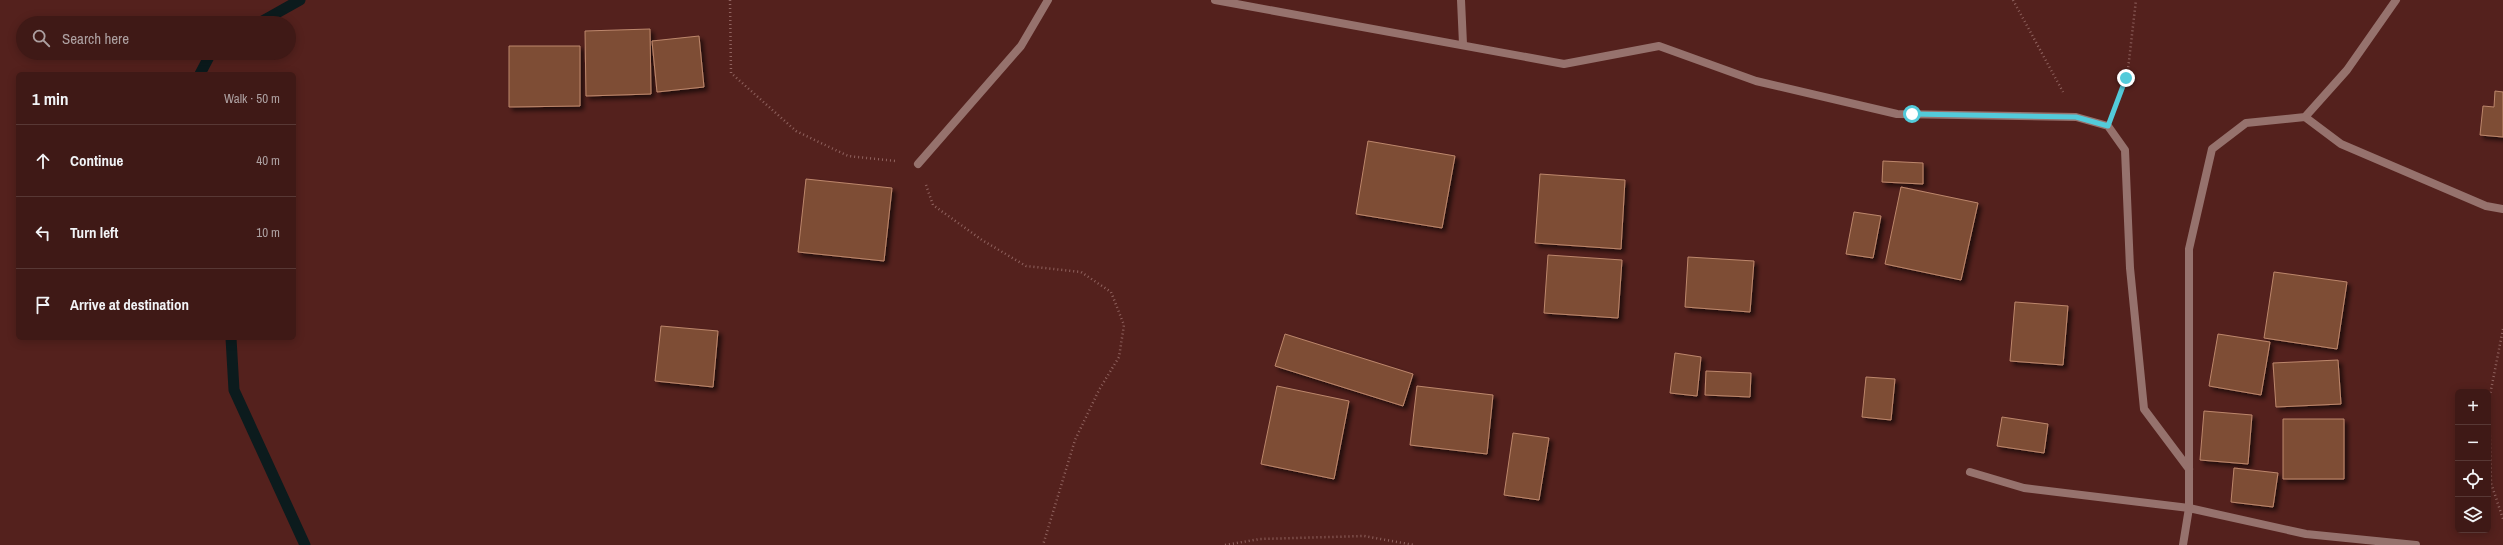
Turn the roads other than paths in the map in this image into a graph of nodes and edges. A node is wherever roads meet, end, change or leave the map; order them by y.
1 (1048, 0) edge
2 (1215, 0) edge
3 (1461, 0) edge
4 (2396, 0) edge
5 (1463, 44) junction
6 (2305, 117) junction
7 (918, 164) road end
8 (2503, 209) edge
9 (2189, 469) junction
10 (1970, 472) dead end
11 (2189, 508) junction
12 (2183, 545) edge
13 (2416, 545) edge

1 - 7 street
2 - 5 street
3 - 5 street
4 - 6 street
5 - 9 street
6 - 8 street
6 - 9 street
9 - 11 street
10 - 11 street
11 - 12 street
11 - 13 street

